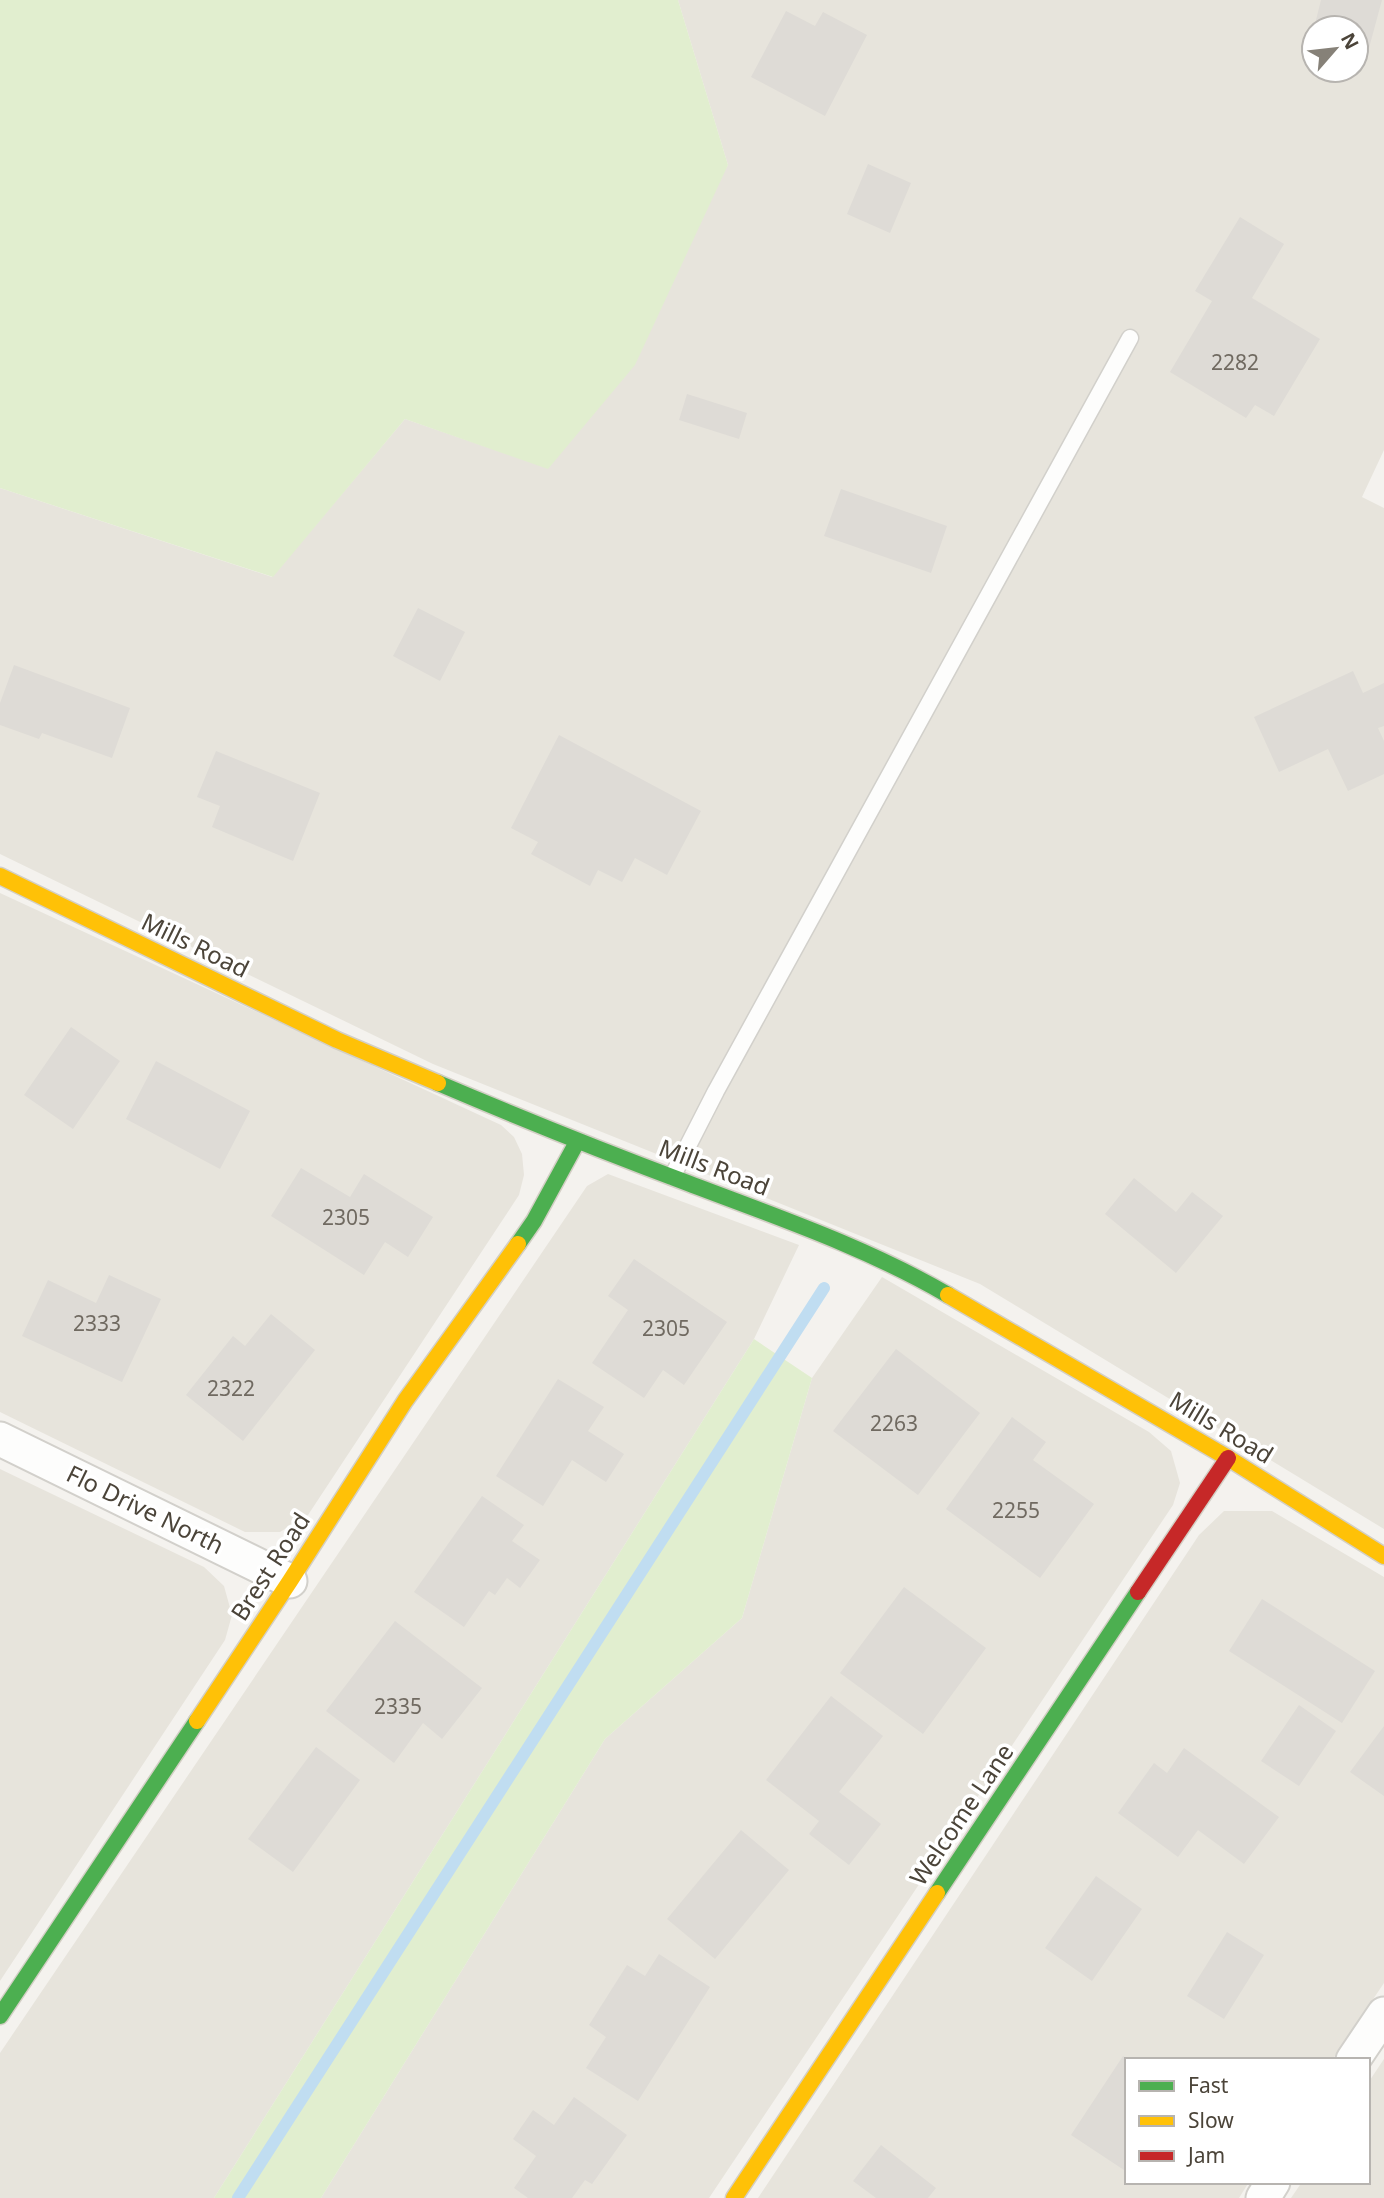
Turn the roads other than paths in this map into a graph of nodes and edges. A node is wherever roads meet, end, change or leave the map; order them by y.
1 (1130, 338) dead end
2 (0, 876) edge
3 (577, 1142) junction
4 (672, 1177) junction
5 (0, 1439) edge
6 (1228, 1458) junction
7 (1384, 1556) edge
8 (290, 1581) junction
9 (1384, 2014) edge
10 (0, 2016) edge
11 (1354, 2058) edge
12 (734, 2198) edge

1 - 4 lane
2 - 3 street, Mills Road
3 - 4 street, Mills Road
3 - 8 street, Brest Road
4 - 6 street, Mills Road
5 - 8 street, Flo Drive North
6 - 7 street, Mills Road
6 - 12 street, Welcome Lane
8 - 10 street, Brest Road
9 - 11 street

